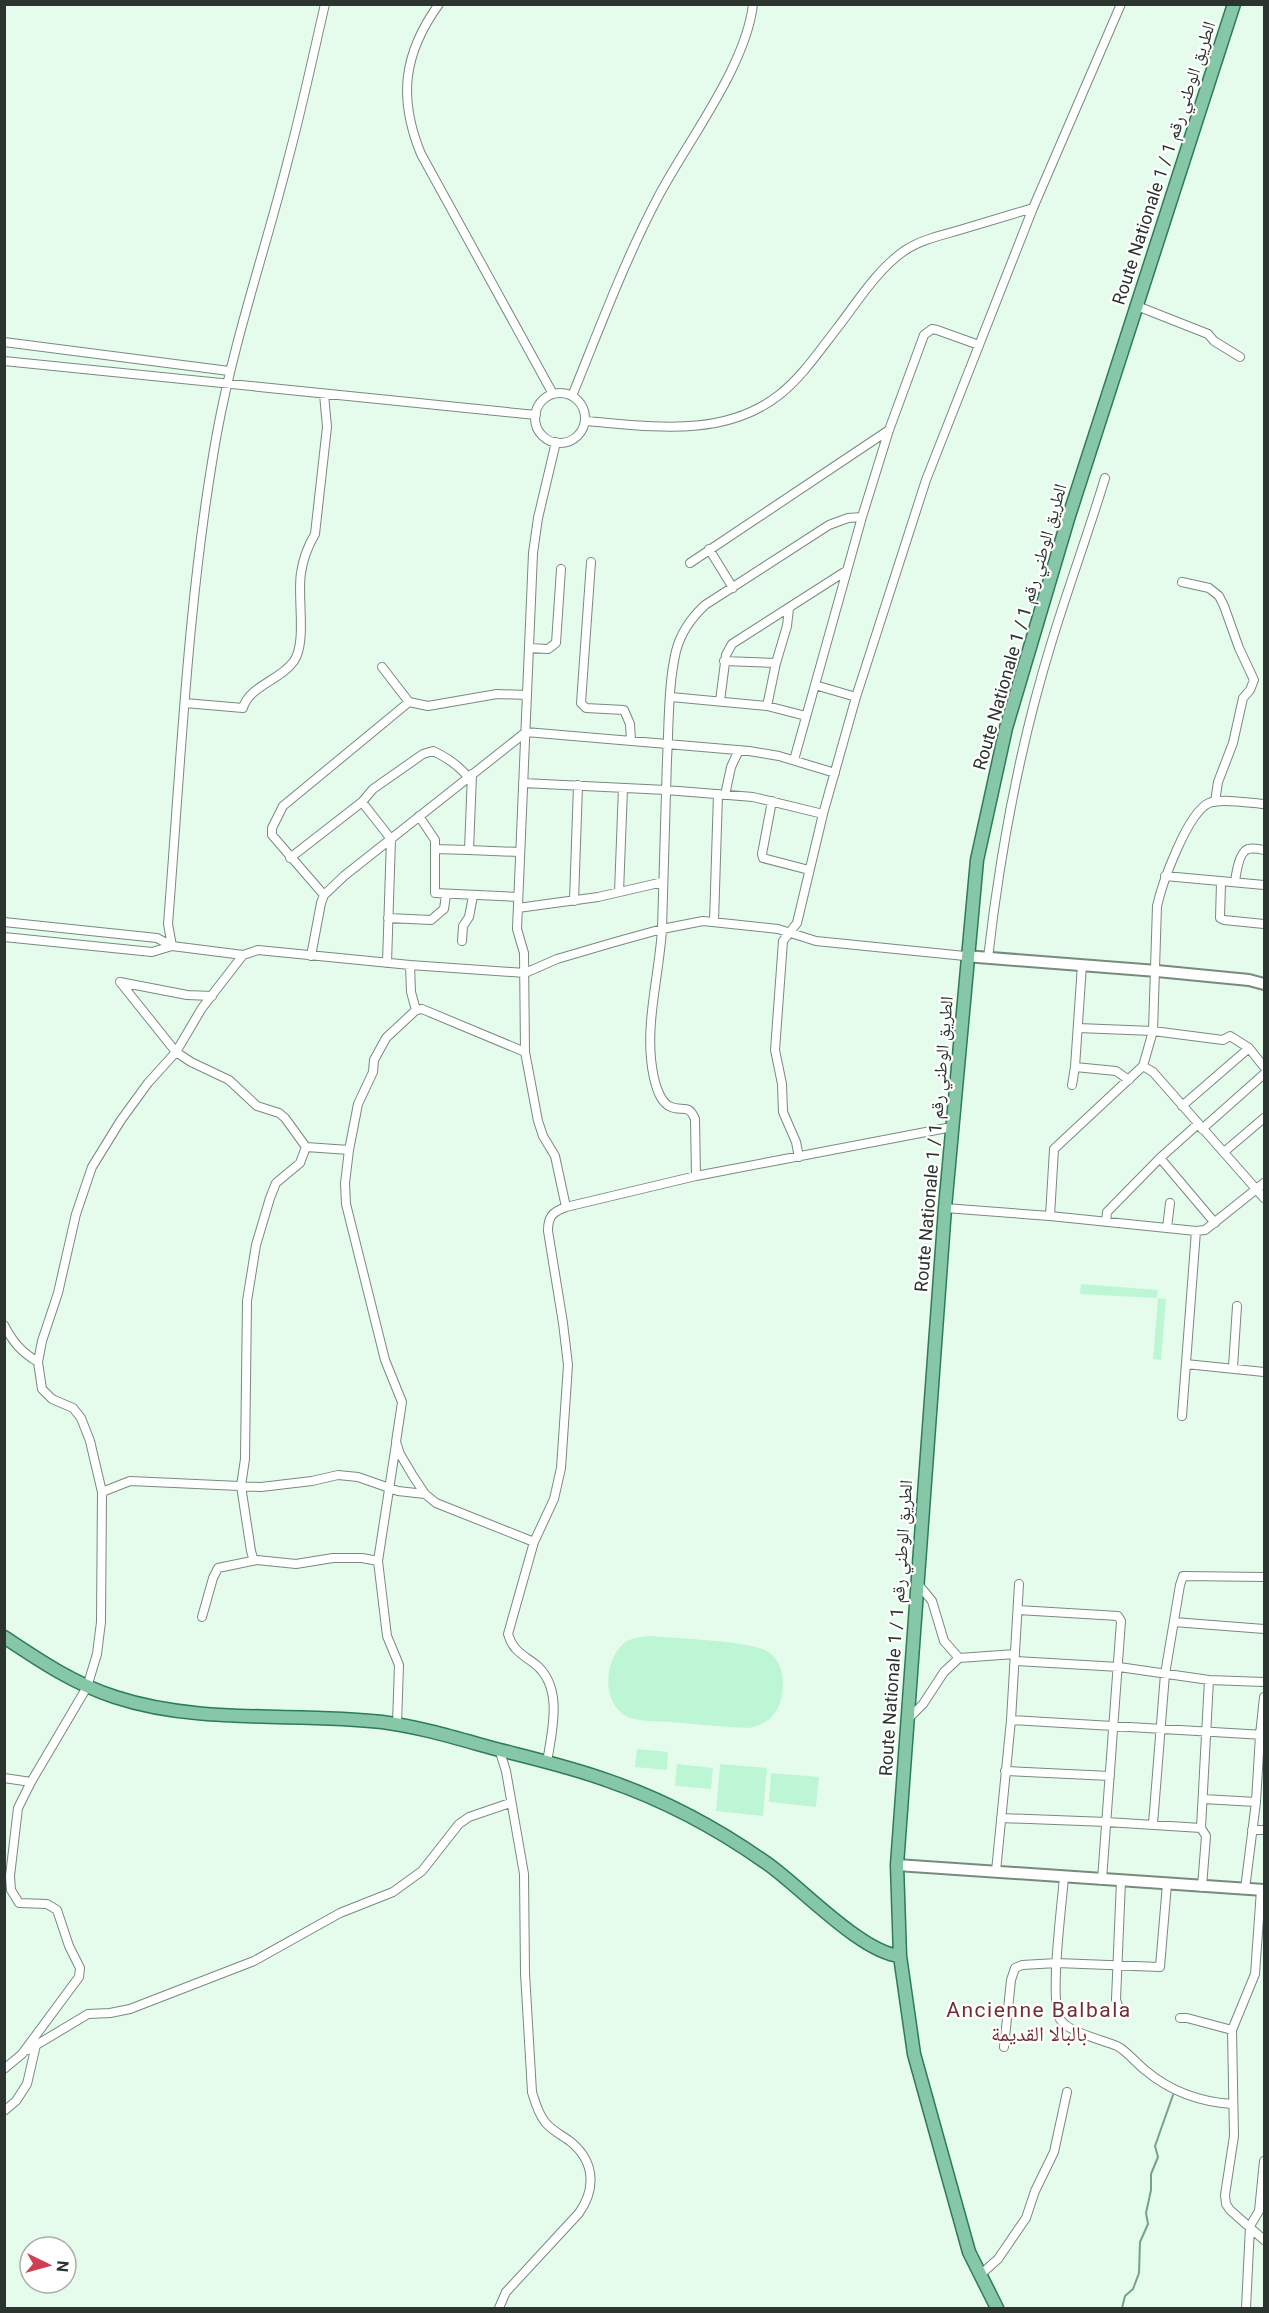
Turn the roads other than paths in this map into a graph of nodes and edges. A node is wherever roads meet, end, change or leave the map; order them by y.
1 (325, 4) edge
2 (439, 4) edge
3 (753, 4) edge
4 (1121, 4) edge
5 (1234, 4) edge
6 (1034, 208) junction
7 (1137, 306) junction
8 (4, 342) edge
9 (979, 345) junction
10 (1240, 357) dead end
11 (4, 361) edge
12 (229, 371) junction
13 (227, 383) junction
14 (324, 394) junction
15 (553, 394) junction
16 (572, 396) junction
17 (536, 415) junction
18 (585, 421) junction
19 (889, 430) junction
20 (556, 442) junction
21 (1105, 478) dead end
22 (862, 517) junction
23 (709, 549) junction
24 (591, 562) dead end
25 (690, 563) dead end
26 (561, 569) dead end
27 (846, 571) junction
28 (1182, 582) dead end
29 (733, 588) junction
30 (789, 608) junction
31 (529, 648) junction
32 (724, 661) junction
33 (776, 663) junction
34 (382, 667) dead end
35 (815, 685) junction
36 (527, 695) junction
37 (671, 697) junction
38 (856, 697) junction
39 (720, 700) junction
40 (410, 702) junction
41 (185, 703) junction
42 (767, 705) junction
43 (806, 716) junction
44 (526, 732) junction
45 (632, 740) junction
46 (668, 743) junction
47 (739, 750) junction
48 (794, 760) junction
49 (835, 772) junction
50 (470, 775) junction
51 (523, 783) junction
52 (578, 785) junction
53 (623, 788) junction
54 (666, 790) junction
55 (721, 795) junction
56 (772, 801) junction
57 (362, 802) junction
58 (1215, 802) junction
59 (1264, 804) edge
60 (824, 814) junction
61 (419, 816) junction
62 (391, 839) junction
63 (435, 849) junction
64 (469, 850) junction
65 (1264, 850) edge
66 (519, 852) junction
67 (290, 858) junction
68 (809, 870) junction
69 (1165, 876) junction
70 (663, 882) junction
71 (1235, 882) junction
72 (1221, 883) junction
73 (1264, 885) edge
74 (619, 892) junction
75 (324, 895) junction
76 (446, 895) junction
77 (473, 896) junction
78 (518, 897) junction
79 (574, 901) junction
80 (518, 908) junction
81 (388, 918) junction
82 (4, 922) edge
83 (714, 922) junction
84 (1264, 924) edge
85 (662, 929) junction
86 (790, 933) junction
87 (4, 937) edge
88 (462, 941) dead end
89 (172, 946) junction
90 (243, 955) junction
91 (311, 956) junction
92 (967, 956) junction
93 (988, 958) junction
94 (387, 963) junction
95 (410, 965) junction
96 (1082, 965) junction
97 (1156, 971) junction
98 (525, 973) junction
99 (1264, 984) edge
100 (212, 996) junction
101 (416, 1010) junction
102 (1078, 1028) junction
103 (1154, 1031) junction
104 (1249, 1048) junction
105 (176, 1052) junction
106 (525, 1052) junction
107 (1143, 1066) junction
108 (1075, 1067) junction
109 (1264, 1067) edge
110 (1264, 1074) edge
111 (1129, 1080) junction
112 (1072, 1085) dead end
113 (1182, 1106) junction
114 (1264, 1118) edge
115 (1200, 1126) junction
116 (951, 1127) junction
117 (306, 1147) junction
118 (349, 1150) junction
119 (1224, 1152) junction
120 (799, 1157) junction
121 (1160, 1158) junction
122 (696, 1176) junction
123 (1264, 1184) edge
124 (1258, 1190) junction
125 (1264, 1198) edge
126 (1170, 1203) dead end
127 (566, 1207) junction
128 (945, 1208) junction
129 (1050, 1216) junction
130 (1106, 1222) junction
131 (1215, 1223) junction
132 (1167, 1228) junction
133 (1196, 1232) junction
134 (1237, 1306) dead end
135 (5, 1329) edge
136 (38, 1362) junction
137 (1186, 1365) junction
138 (1233, 1367) junction
139 (1264, 1372) edge
140 (1182, 1416) dead end
141 (396, 1442) junction
142 (241, 1486) junction
143 (388, 1488) junction
144 (102, 1492) junction
145 (425, 1494) junction
146 (534, 1542) junction
147 (257, 1560) junction
148 (378, 1560) junction
149 (1264, 1577) edge
150 (918, 1584) junction
151 (1020, 1584) dead end
152 (1018, 1610) junction
153 (202, 1617) dead end
154 (1174, 1622) junction
155 (1264, 1629) edge
156 (4, 1637) edge
157 (1015, 1657) junction
158 (960, 1658) junction
159 (1119, 1667) junction
160 (1165, 1674) junction
161 (1209, 1680) junction
162 (1264, 1682) edge
163 (87, 1687) junction
164 (1264, 1697) edge
165 (908, 1719) junction
166 (1011, 1720) junction
167 (397, 1724) junction
168 (1114, 1726) junction
169 (1161, 1730) junction
170 (1207, 1732) junction
171 (1262, 1735) edge
172 (499, 1749) junction
173 (548, 1762) junction
174 (1005, 1771) junction
175 (1110, 1776) junction
176 (4, 1778) edge
177 (31, 1782) junction
178 (1260, 1783) edge
179 (1203, 1799) junction
180 (1256, 1802) junction
181 (510, 1803) junction
182 (1001, 1818) junction
183 (1107, 1822) junction
184 (1153, 1824) junction
185 (1201, 1828) junction
186 (1252, 1830) junction
187 (1264, 1830) edge
188 (897, 1865) junction
189 (996, 1871) junction
190 (1064, 1877) junction
191 (1102, 1880) junction
192 (1121, 1881) junction
193 (1167, 1884) junction
194 (1202, 1887) junction
195 (1245, 1889) junction
196 (1263, 1890) edge
197 (1261, 1952) edge
198 (900, 1956) junction
199 (1057, 1963) junction
200 (1117, 1965) junction
201 (1123, 2012) dead end
202 (1180, 2018) dead end
203 (1232, 2030) junction
204 (36, 2045) junction
205 (1004, 2047) dead end
206 (22, 2054) junction
207 (4, 2069) edge
208 (1066, 2092) dead end
209 (1233, 2104) junction
210 (4, 2111) edge
211 (1264, 2161) edge
212 (1250, 2226) junction
213 (1264, 2240) edge
214 (980, 2275) junction
215 (499, 2308) edge
216 (996, 2308) edge
217 (1246, 2308) edge

1 - 12 street
2 - 15 street
3 - 16 street
4 - 6 street
5 - 7 main road, Route Nationale 1 / الطريق الوطني رقم 1
6 - 9 street
6 - 18 street
7 - 10 street
7 - 92 main road, Route Nationale 1 / الطريق الوطني رقم 1
8 - 12 street
9 - 19 street
9 - 38 street
11 - 13 street
12 - 13 street
13 - 14 street
13 - 41 street
14 - 17 street
14 - 41 street
15 - 16 street
15 - 17 street
16 - 18 street
17 - 20 street
18 - 20 street
19 - 22 street
19 - 23 street
20 - 31 street
21 - 93 street
22 - 27 street
22 - 29 street
23 - 25 street
23 - 29 street
24 - 45 street
26 - 31 street
27 - 30 street
27 - 35 street
28 - 58 street
29 - 37 street
30 - 32 street
30 - 33 street
31 - 36 street
32 - 33 street
32 - 39 street
33 - 42 street
34 - 40 street
35 - 38 street
35 - 43 street
36 - 40 street
36 - 44 street
37 - 39 street
37 - 46 street
38 - 49 street
39 - 42 street
40 - 67 street
41 - 89 street
42 - 43 street
43 - 48 street
44 - 45 street
44 - 50 street
44 - 51 street
45 - 46 street
46 - 47 street
46 - 54 street
47 - 48 street
47 - 55 street
48 - 49 street
49 - 60 street
50 - 57 street
50 - 61 street
50 - 64 street
51 - 52 street
51 - 66 street
52 - 53 street
52 - 79 street
53 - 54 street
53 - 74 street
54 - 55 street
54 - 70 street
55 - 56 street
55 - 83 street
56 - 60 street
56 - 68 street
57 - 62 street
57 - 67 street
58 - 59 street
58 - 69 street
60 - 68 street
61 - 62 street
61 - 63 street
62 - 75 street
62 - 81 street
63 - 64 street
63 - 76 street
64 - 66 street
65 - 71 street
66 - 78 street
67 - 75 street
68 - 86 street
69 - 72 street
69 - 97 street
70 - 74 street
70 - 85 street
71 - 72 street
71 - 73 street
72 - 84 street
74 - 79 street
75 - 91 street
76 - 77 street
76 - 81 street
77 - 78 street
77 - 88 street
78 - 80 street
79 - 80 street
80 - 98 street
81 - 94 street
82 - 89 street
83 - 85 street
83 - 86 street
85 - 98 street
85 - 122 street
86 - 92 street
86 - 120 street
87 - 89 street
89 - 90 street
90 - 91 street
90 - 100 street
91 - 94 street
92 - 93 street
92 - 116 main road, Route Nationale 1 / الطريق الوطني رقم 1
93 - 96 street
94 - 95 street
95 - 98 street
95 - 101 street
96 - 97 street
96 - 102 street
97 - 99 street
97 - 103 street
98 - 106 street
100 - 105 street
100 - 105 street
101 - 106 street
101 - 118 street
102 - 103 street
102 - 108 street
103 - 104 street
103 - 107 street
104 - 109 street
104 - 113 street
105 - 117 street
105 - 136 street
106 - 127 street
107 - 111 street
107 - 113 street
108 - 111 street
108 - 112 street
110 - 115 street
111 - 129 street
113 - 115 street
114 - 119 street
115 - 119 street
115 - 121 street
116 - 120 street
116 - 128 main road, Route Nationale 1 / الطريق الوطني رقم 1
117 - 118 street
117 - 142 street
118 - 141 street
119 - 124 street
120 - 122 street
121 - 130 street
121 - 131 street
122 - 127 street
123 - 124 street
124 - 125 street
124 - 131 street
126 - 132 street
127 - 146 street
128 - 129 street
128 - 150 main road, Route Nationale 1 / الطريق الوطني رقم 1
129 - 130 street
130 - 132 street
131 - 133 street
132 - 133 street
133 - 137 street
134 - 138 street
135 - 136 street
136 - 144 street
137 - 138 street
137 - 140 street
138 - 139 street
141 - 143 street
141 - 145 street
142 - 143 street
142 - 144 street
142 - 147 street
143 - 145 street
143 - 148 street
144 - 163 street
145 - 146 street
146 - 173 street
147 - 148 street
147 - 153 street
148 - 167 street
149 - 154 street
150 - 158 street
150 - 165 main road, Route Nationale 1 / الطريق الوطني رقم 1
151 - 152 street
152 - 157 street
152 - 159 street
154 - 155 street
154 - 160 street
156 - 163 main road
157 - 158 street
157 - 159 street
157 - 166 street
158 - 165 street
159 - 160 street
159 - 168 street
160 - 161 street
160 - 169 street
161 - 162 street
161 - 170 street
163 - 167 main road
163 - 177 street
164 - 171 street
165 - 188 main road, Route Nationale 1 / الطريق الوطني رقم 1
166 - 168 street
166 - 174 street
167 - 172 main road
168 - 169 street
168 - 175 street
169 - 170 street
169 - 184 street
170 - 171 street
170 - 179 street
171 - 178 street
172 - 173 main road
172 - 181 street
173 - 198 main road
174 - 175 street
174 - 182 street
175 - 183 street
176 - 177 street
177 - 206 street
178 - 180 street
179 - 180 street
179 - 185 street
180 - 186 street
181 - 204 street
181 - 215 street
182 - 183 street
182 - 189 street
183 - 184 street
183 - 191 street
184 - 185 street
185 - 194 street
186 - 187 street
186 - 195 street
188 - 189 street
188 - 198 main road, Route Nationale 1 / الطريق الوطني رقم 1
189 - 190 street
190 - 191 street
190 - 199 street
191 - 192 street
192 - 193 street
192 - 200 street
193 - 194 street
193 - 200 street
194 - 195 street
195 - 196 street
196 - 197 street
197 - 203 street
198 - 214 main road, Route Nationale 1 / الطريق الوطني رقم 1
199 - 200 street
199 - 205 street
199 - 209 street
200 - 201 street
202 - 203 street
203 - 209 street
204 - 206 street
204 - 210 street
206 - 207 street
208 - 214 street
209 - 212 street
211 - 212 street
212 - 213 street
212 - 217 street
214 - 216 main road, Route Nationale 1 / الطريق الوطني رقم 1

